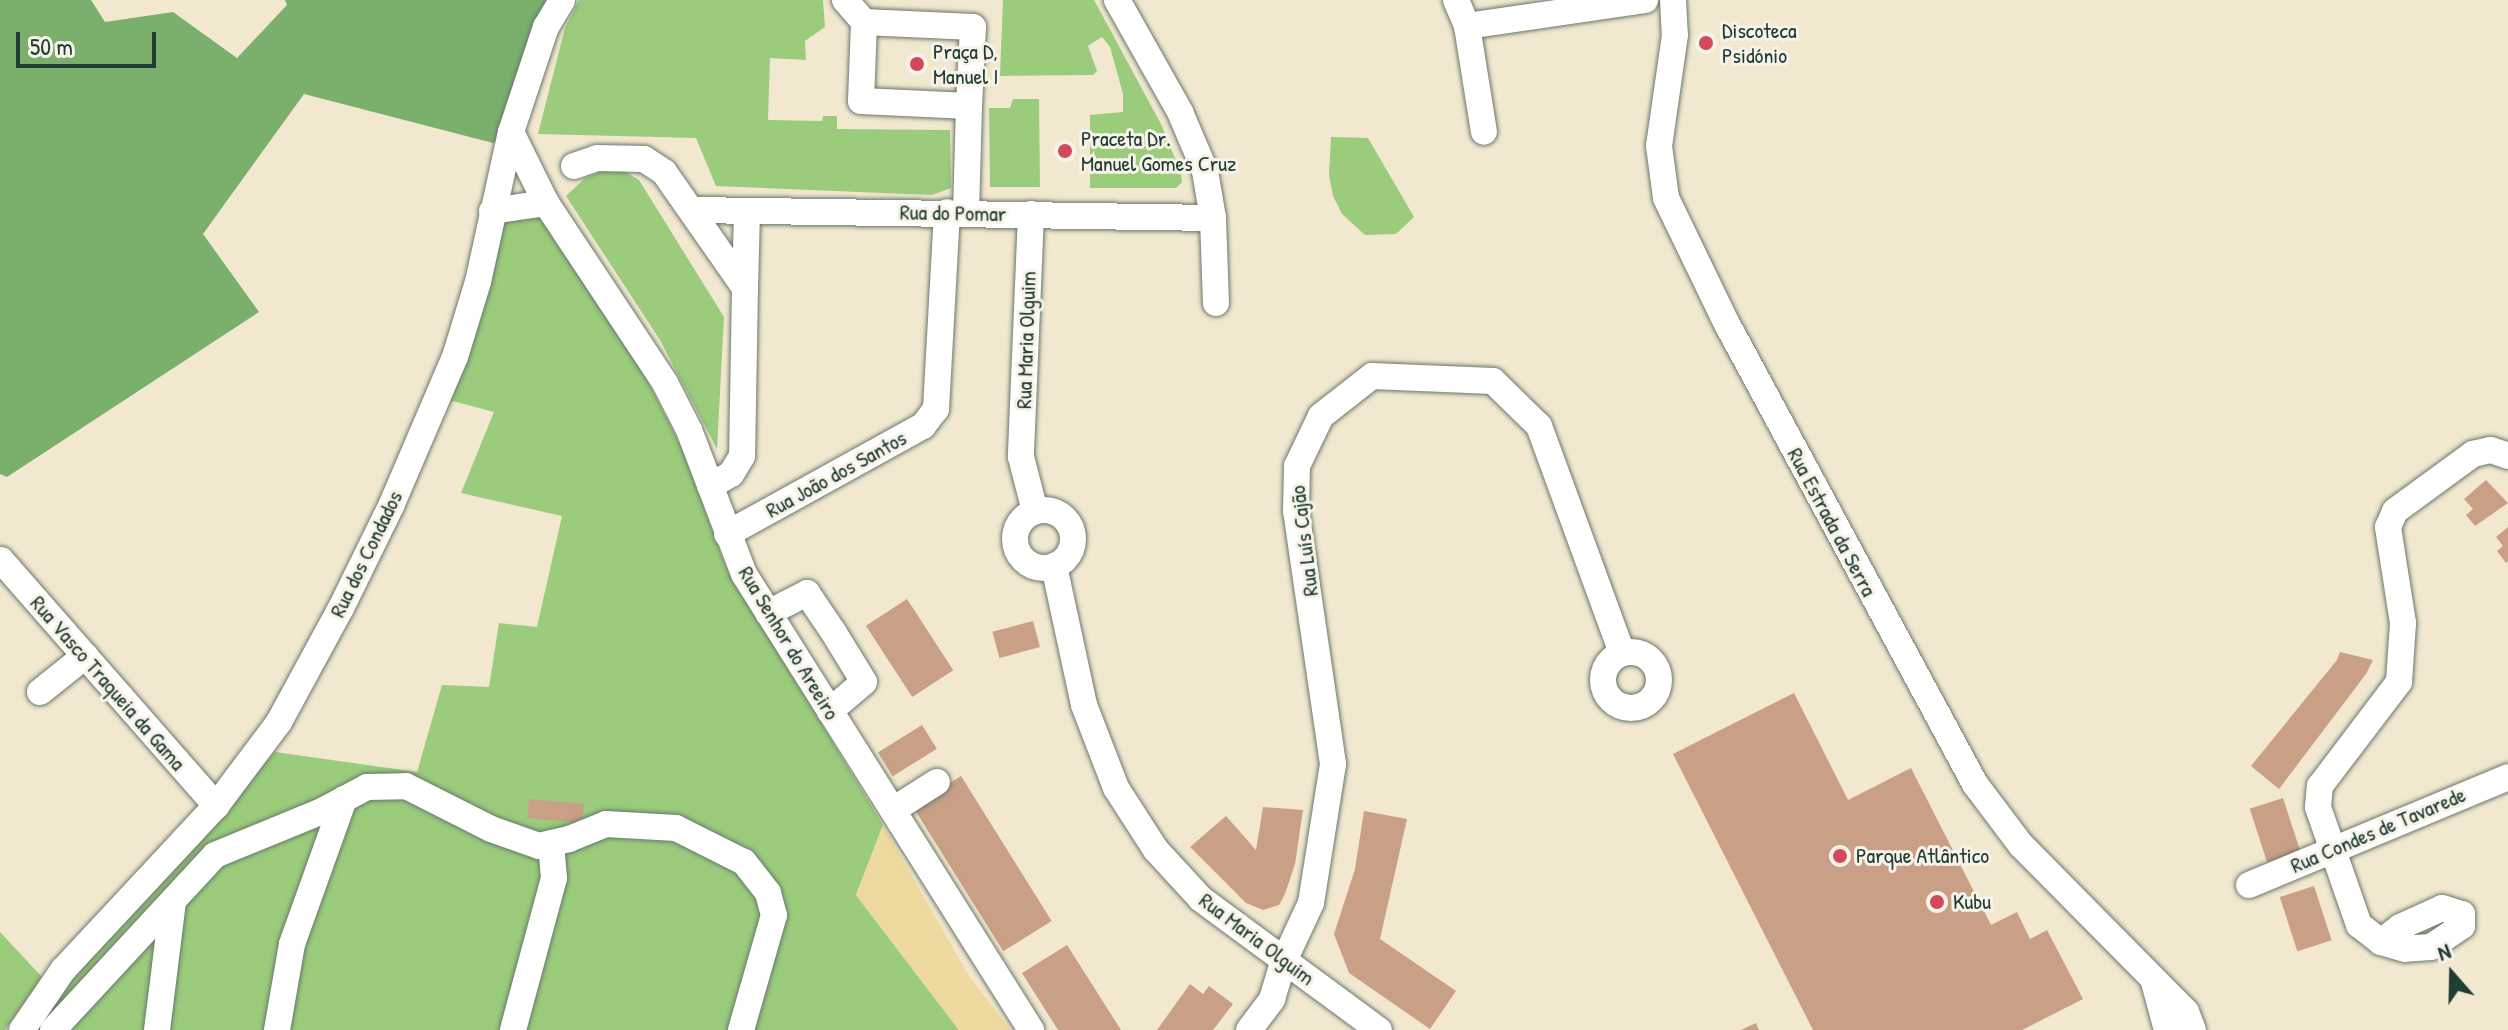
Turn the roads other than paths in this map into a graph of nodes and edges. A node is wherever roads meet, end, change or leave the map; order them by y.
1 (562, 0) edge
2 (845, 0) edge
3 (1117, 0) edge
4 (1456, 0) edge
5 (1645, 0) edge
6 (1673, 0) edge
7 (864, 22) junction
8 (1467, 26) junction
9 (969, 106) junction
10 (511, 132) junction
11 (1484, 132) dead end
12 (574, 166) dead end
13 (546, 203) junction
14 (693, 210) junction
15 (492, 211) junction
16 (747, 212) junction
17 (957, 213) junction
18 (1031, 214) junction
19 (1213, 218) junction
20 (745, 288) junction
21 (1216, 303) dead end
22 (2508, 456) edge
23 (710, 486) junction
24 (1035, 511) junction
25 (727, 534) junction
26 (1, 560) edge
27 (1054, 566) junction
28 (768, 613) junction
29 (1622, 653) dead end
30 (85, 656) junction
31 (40, 692) dead end
32 (830, 711) junction
33 (2508, 777) edge
34 (937, 782) dead end
35 (344, 799) junction
36 (216, 806) junction
37 (893, 810) junction
38 (551, 843) junction
39 (2332, 849) junction
40 (2249, 885) dead end
41 (173, 901) junction
42 (2381, 942) dead end
43 (1283, 963) junction
44 (2153, 979) junction
45 (22, 1030) edge
46 (53, 1030) edge
47 (157, 1030) edge
48 (277, 1030) edge
49 (513, 1030) edge
50 (741, 1030) edge
51 (1031, 1030) edge
52 (1249, 1030) edge
53 (1379, 1030) edge
54 (2167, 1030) edge
55 (2193, 1030) edge

1 - 10 street, Rua dos Condados
2 - 7 street
3 - 19 street
4 - 8 street
5 - 8 street
6 - 44 street, Rua Estrada da Serra
7 - 9 street
7 - 9 street, Rua João dos Santos
8 - 11 street
9 - 17 street, Rua João dos Santos
10 - 13 street, Rua Senhor do Areeiro
10 - 15 street, Rua dos Condados
12 - 14 street
13 - 15 street
13 - 23 street, Rua Senhor do Areeiro
14 - 16 street, Rua do Pomar
14 - 20 street
15 - 36 street, Rua dos Condados
16 - 17 street, Rua do Pomar
16 - 20 street
17 - 18 street, Rua do Pomar
17 - 25 street, Rua João dos Santos
18 - 19 street, Rua do Pomar
18 - 24 street, Rua Maria Olguim
19 - 21 street
20 - 23 street
22 - 39 street
23 - 25 street, Rua Senhor do Areeiro
24 - 27 street
24 - 27 street
25 - 28 street, Rua Senhor do Areeiro
26 - 30 street, Rua Vasco Traqueia da Gama
27 - 43 street, Rua Maria Olguim
28 - 32 street, Rua Senhor do Areeiro
28 - 32 street
29 - 43 street, Rua Luís Cajão
30 - 31 street
30 - 36 street, Rua Vasco Traqueia da Gama
32 - 37 street, Rua Senhor do Areeiro
33 - 39 street, Rua Condes de Tavarede
34 - 37 street
35 - 38 street
35 - 41 street
35 - 48 street
36 - 45 street, Rua dos Condados
37 - 51 street, Rua Senhor do Areeiro
38 - 49 street
38 - 50 street
39 - 40 street, Rua Condes de Tavarede
39 - 42 street
41 - 46 street
41 - 47 street
43 - 52 street, Rua Luís Cajão
43 - 53 street, Rua Maria Olguim
44 - 54 street, Rua Estrada da Serra
44 - 55 street, Rua Estrada da Serra

